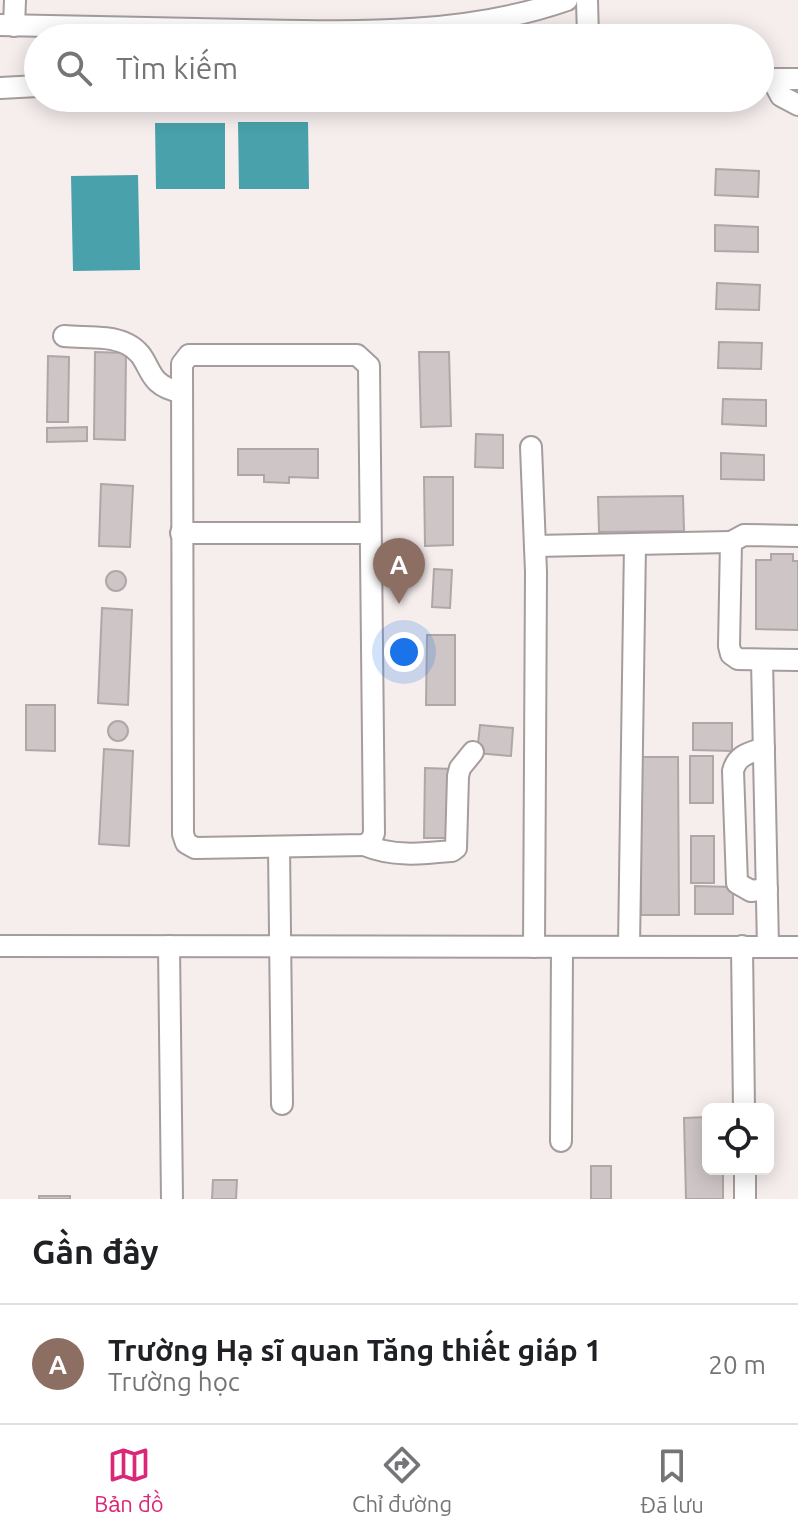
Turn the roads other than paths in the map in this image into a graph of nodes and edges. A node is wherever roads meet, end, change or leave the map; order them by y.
1 (15, 0) edge
2 (567, 0) edge
3 (587, 0) edge
4 (448, 24) edge
5 (588, 24) edge
6 (7, 26) edge
7 (774, 79) edge
8 (798, 79) edge
9 (24, 87) edge
10 (0, 88) edge
11 (774, 88) edge
12 (798, 105) edge
13 (64, 336) dead end
14 (181, 392) junction
15 (531, 447) dead end
16 (181, 533) junction
17 (370, 533) junction
18 (798, 536) edge
19 (731, 542) junction
20 (635, 544) junction
21 (535, 546) junction
22 (762, 660) junction
23 (798, 660) edge
24 (764, 748) junction
25 (473, 752) dead end
26 (364, 845) junction
27 (279, 847) junction
28 (767, 889) junction
29 (0, 946) edge
30 (169, 946) junction
31 (629, 946) junction
32 (742, 946) junction
33 (280, 947) junction
34 (534, 947) junction
35 (562, 947) junction
36 (768, 947) junction
37 (798, 947) edge
38 (744, 1103) edge
39 (282, 1104) dead end
40 (561, 1141) dead end
41 (745, 1175) edge
42 (172, 1199) edge
43 (745, 1199) edge

1 - 6 street
2 - 4 street
3 - 5 street
7 - 8 street
9 - 10 street
11 - 12 street
13 - 14 street
14 - 16 street
14 - 17 street
15 - 21 street
16 - 17 street
16 - 27 street
17 - 26 street
18 - 19 street
19 - 20 street
19 - 22 street
20 - 21 street
20 - 31 street
21 - 34 street
22 - 23 street
22 - 24 street
24 - 28 street
24 - 28 street
25 - 26 street
26 - 27 street
27 - 33 street
28 - 36 street
29 - 30 street
30 - 33 street
30 - 42 street
31 - 32 street
31 - 35 street
32 - 36 street
32 - 38 street
33 - 34 street
33 - 39 street
34 - 35 street
35 - 40 street
36 - 37 street
41 - 43 street

